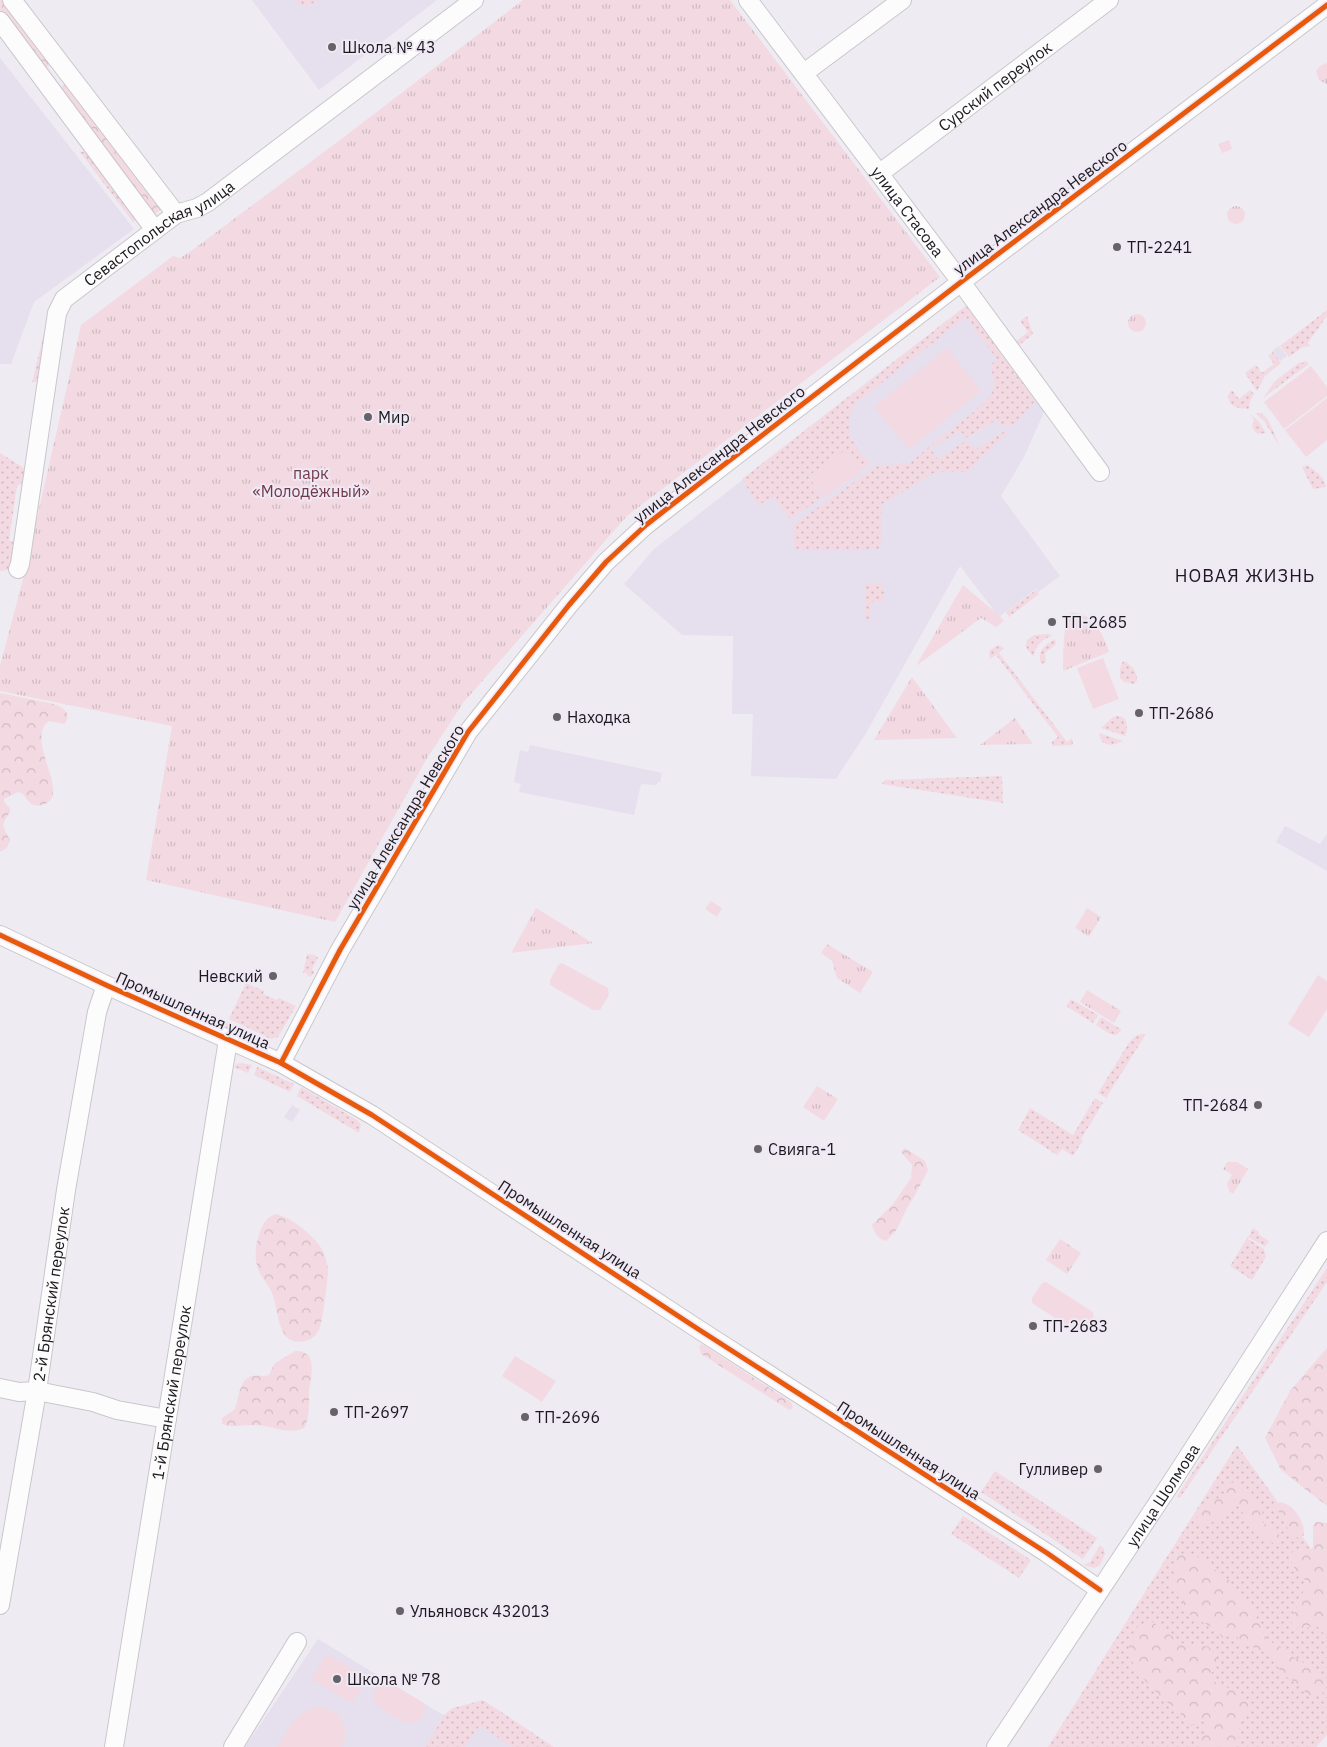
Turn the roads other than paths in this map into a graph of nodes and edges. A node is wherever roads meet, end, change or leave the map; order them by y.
1 (12, 0) edge
2 (474, 0) edge
3 (748, 0) edge
4 (902, 0) edge
5 (1109, 0) edge
6 (1327, 5) edge
7 (0, 21) edge
8 (804, 73) junction
9 (880, 174) junction
10 (176, 214) junction
11 (155, 230) junction
12 (961, 282) junction
13 (1100, 472) dead end
14 (18, 569) dead end
15 (0, 935) edge
16 (106, 985) junction
17 (228, 1040) junction
18 (281, 1063) junction
19 (1327, 1241) edge
20 (0, 1388) edge
21 (37, 1391) junction
22 (167, 1419) junction
23 (1100, 1590) junction
24 (0, 1605) edge
25 (297, 1642) dead end
26 (114, 1747) edge
27 (233, 1747) edge
28 (996, 1747) edge

1 - 10 street
2 - 10 street, Севастопольская улица
3 - 8 street, улица Стасова
4 - 8 street
5 - 9 street, Сурский переулок
6 - 12 street, улица Александра Невского
7 - 11 street
8 - 9 street, улица Стасова
9 - 12 street, улица Стасова
10 - 11 street, Севастопольская улица
11 - 14 street, Севастопольская улица
12 - 13 street, улица Стасова
12 - 18 street, улица Александра Невского
15 - 16 street, Промышленная улица
16 - 17 street, Промышленная улица
16 - 21 street, 2-й Брянский переулок
17 - 18 street, Промышленная улица
17 - 22 street, 1-й Брянский переулок
18 - 23 street, Промышленная улица
19 - 23 street, улица Шолмова
20 - 21 street
21 - 22 street
21 - 24 street, 2-й Брянский переулок
22 - 26 street, 1-й Брянский переулок
23 - 28 street, улица Шолмова
25 - 27 street

